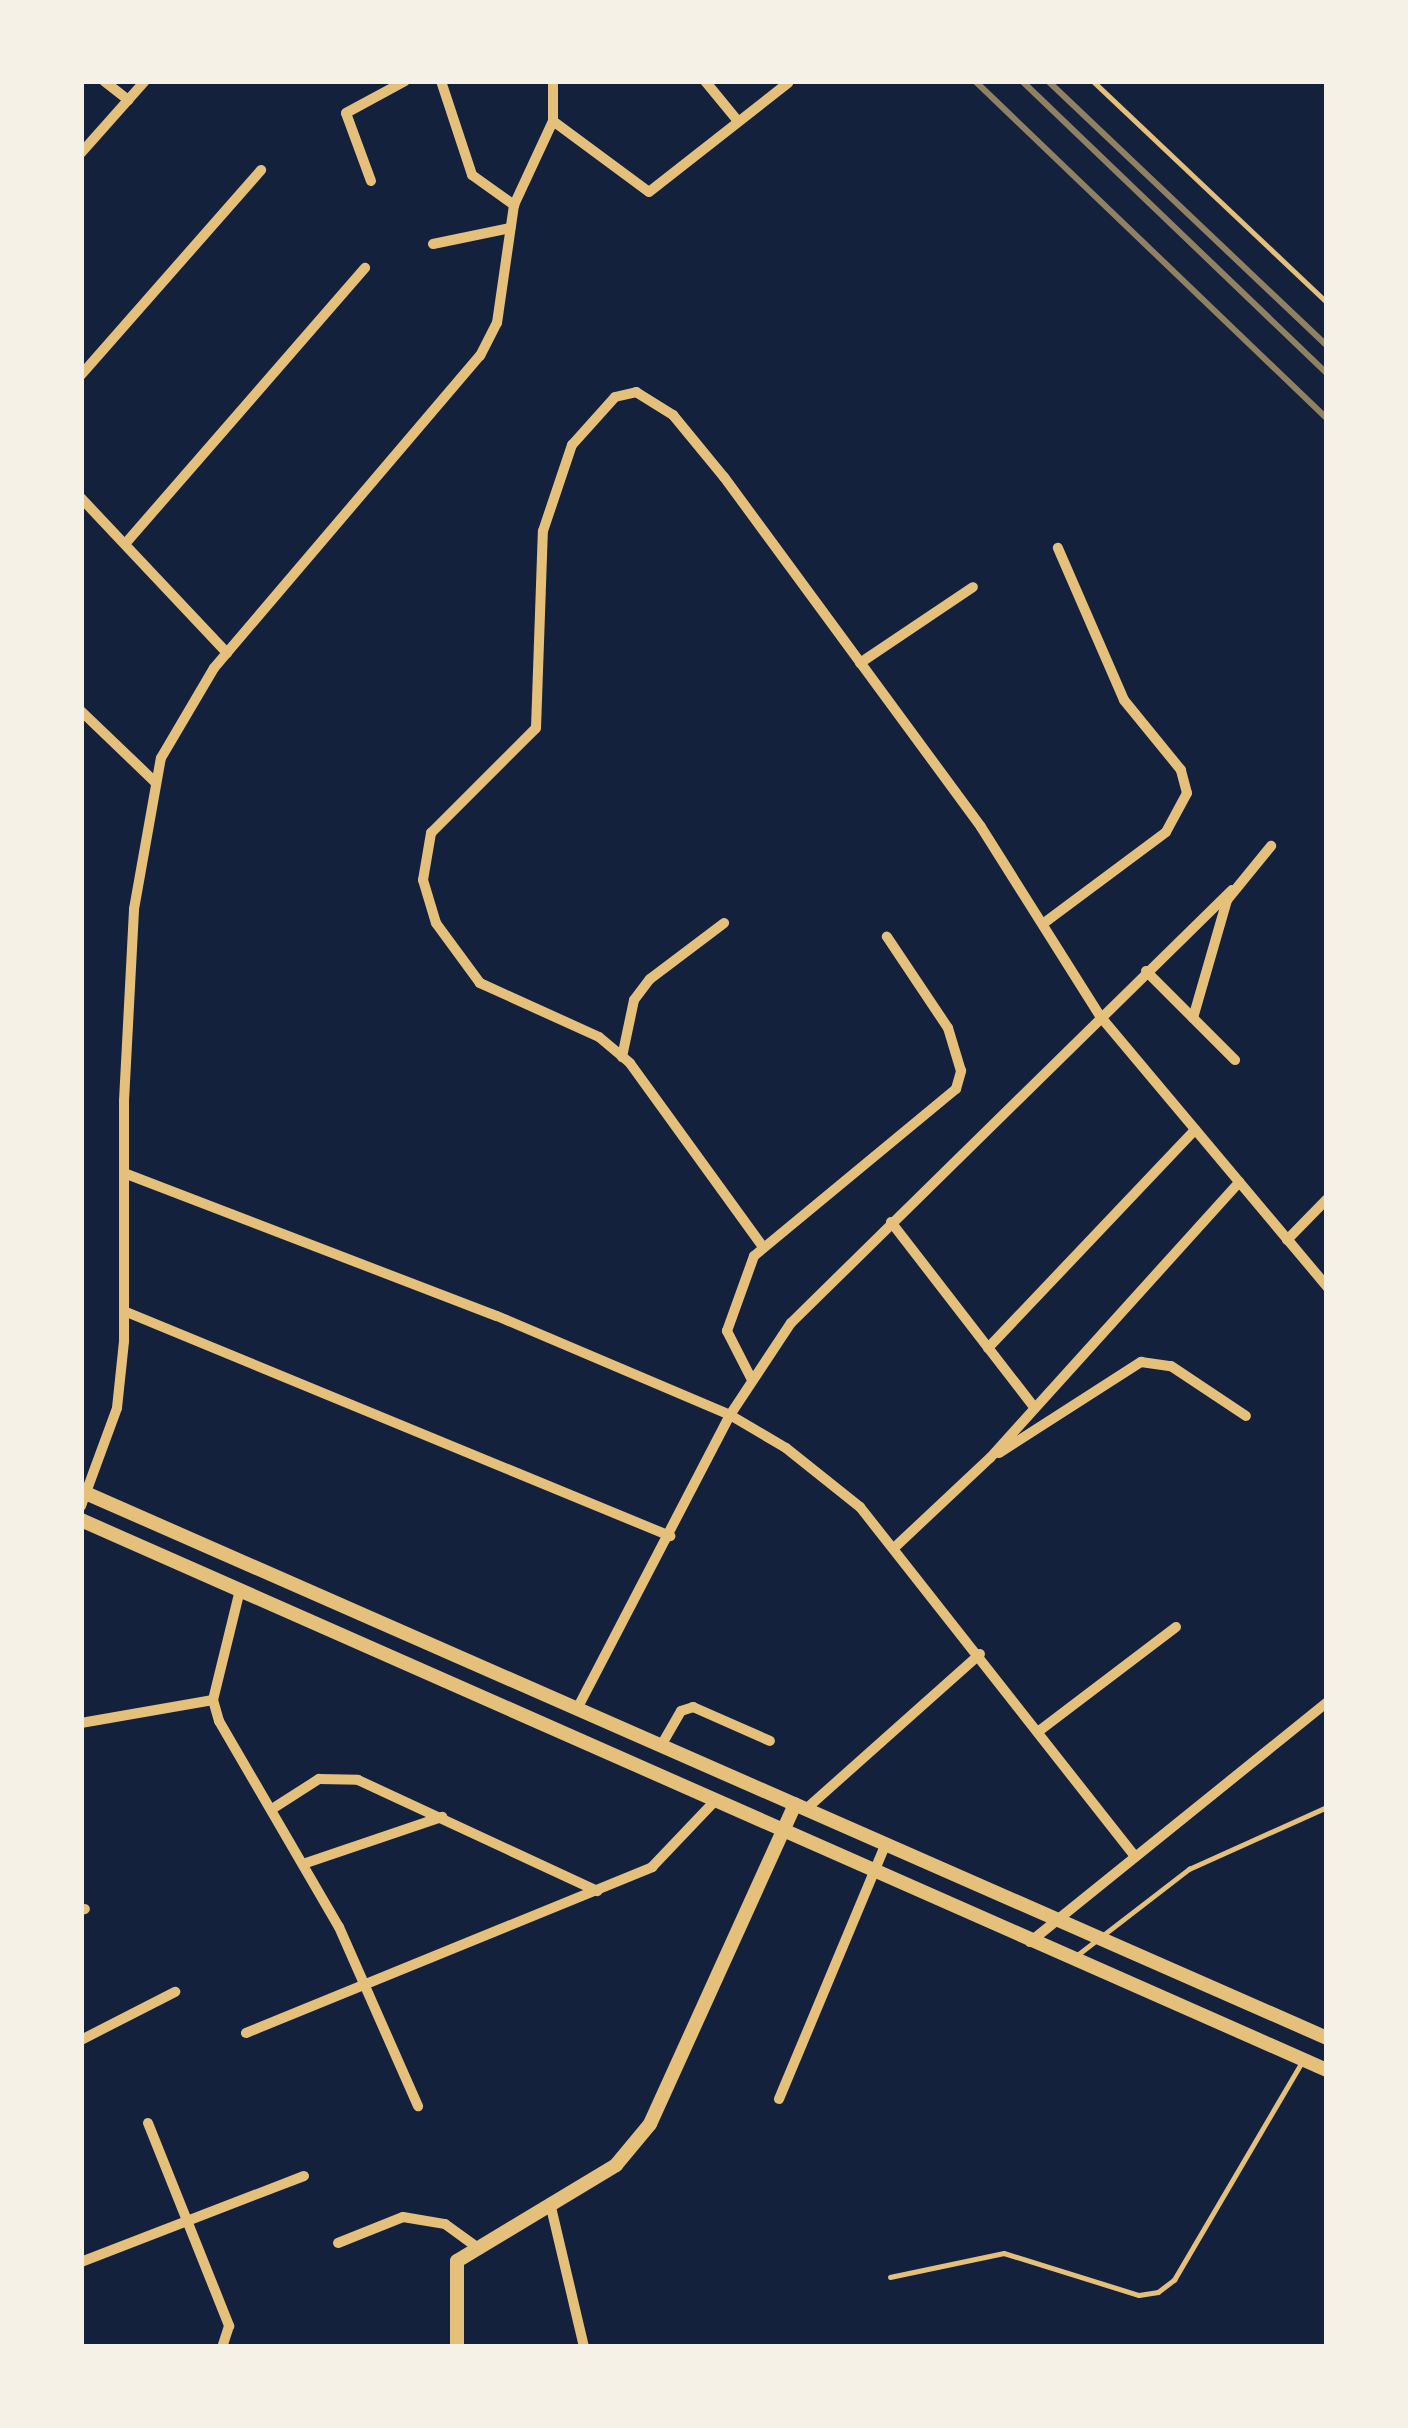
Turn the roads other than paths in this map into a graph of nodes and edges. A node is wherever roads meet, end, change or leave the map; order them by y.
1 (104, 81) edge
2 (145, 81) edge
3 (405, 81) edge
4 (441, 81) edge
5 (705, 81) edge
6 (556, 82) edge
7 (788, 83) edge
8 (128, 100) junction
9 (737, 120) junction
10 (553, 121) junction
11 (81, 153) edge
12 (261, 170) dead end
13 (371, 182) dead end
14 (514, 205) junction
15 (510, 228) junction
16 (433, 244) dead end
17 (365, 268) dead end
18 (81, 375) edge
19 (81, 498) edge
20 (125, 544) junction
21 (1058, 548) dead end
22 (974, 587) dead end
23 (227, 652) junction
24 (860, 663) junction
25 (81, 711) edge
26 (155, 782) junction
27 (1270, 846) dead end
28 (1232, 890) junction
29 (724, 922) dead end
30 (1044, 923) junction
31 (887, 937) dead end
32 (1146, 971) junction
33 (1100, 1016) junction
34 (1193, 1018) junction
35 (622, 1057) junction
36 (1235, 1060) dead end
37 (1196, 1130) junction
38 (124, 1173) junction
39 (1239, 1182) junction
40 (1327, 1199) edge
41 (891, 1222) junction
42 (1287, 1240) junction
43 (763, 1246) junction
44 (1327, 1287) edge
45 (124, 1311) junction
46 (988, 1348) junction
47 (751, 1378) junction
48 (1034, 1407) junction
49 (730, 1415) junction
50 (1246, 1416) dead end
51 (990, 1458) junction
52 (83, 1497) edge
53 (81, 1520) edge
54 (670, 1536) junction
55 (894, 1548) junction
56 (240, 1590) junction
57 (1176, 1627) dead end
58 (980, 1654) junction
59 (213, 1700) junction
60 (1327, 1702) edge
61 (578, 1707) junction
62 (81, 1723) edge
63 (1039, 1731) junction
64 (770, 1741) dead end
65 (662, 1744) junction
66 (712, 1804) junction
67 (800, 1807) junction
68 (1327, 1807) edge
69 (272, 1809) junction
70 (442, 1817) junction
71 (781, 1834) junction
72 (885, 1846) junction
73 (1136, 1857) junction
74 (306, 1863) junction
75 (874, 1874) junction
76 (597, 1892) junction
77 (1054, 1922) junction
78 (1094, 1938) junction
79 (1030, 1942) junction
80 (1071, 1960) junction
81 (365, 1982) junction
82 (175, 1992) dead end
83 (246, 2033) dead end
84 (1321, 2035) edge
85 (81, 2040) edge
86 (1303, 2060) junction
87 (1327, 2070) edge
88 (779, 2099) dead end
89 (418, 2106) dead end
90 (148, 2123) dead end
91 (304, 2176) dead end
92 (550, 2203) junction
93 (187, 2221) junction
94 (338, 2243) dead end
95 (474, 2245) junction
96 (81, 2262) edge
97 (890, 2277) dead end
98 (223, 2347) edge
99 (457, 2347) edge
100 (584, 2347) edge

1 - 8 street
2 - 8 street
3 - 13 street
4 - 14 street
5 - 9 street
6 - 10 street
7 - 9 street
8 - 11 street
9 - 10 street
10 - 14 street
12 - 18 street
14 - 15 street
15 - 16 street
15 - 23 street
17 - 20 street
19 - 20 street
20 - 23 street
21 - 30 street
22 - 24 street
23 - 26 street
24 - 30 street
24 - 35 street
25 - 26 street
26 - 38 street
27 - 28 street
28 - 32 street
28 - 34 street
29 - 35 street
30 - 33 street
31 - 43 street
32 - 33 street
32 - 34 street
33 - 37 street
33 - 41 street
34 - 36 street
35 - 43 street
37 - 39 street
37 - 46 street
38 - 45 street
38 - 49 street
39 - 42 street
39 - 48 street
40 - 42 street
41 - 46 street
41 - 47 street
42 - 44 street
43 - 47 street
45 - 52 street
45 - 54 street
46 - 48 street
47 - 49 street
48 - 51 street
49 - 54 street
49 - 55 street
50 - 51 street
51 - 55 street
52 - 61 street
53 - 56 street
54 - 61 street
55 - 58 street
56 - 59 street
56 - 66 street
57 - 63 street
58 - 63 street
58 - 67 street
59 - 62 street
59 - 69 street
60 - 73 street
61 - 65 street
63 - 73 street
64 - 65 street
65 - 67 street
66 - 71 street
66 - 76 street
67 - 71 street
67 - 72 street
68 - 78 lane
69 - 70 street
69 - 74 street
70 - 74 street
70 - 76 street
71 - 75 street
71 - 92 street
72 - 75 street
72 - 77 street
73 - 77 street
74 - 81 street
75 - 79 street
75 - 88 street
76 - 81 street
77 - 78 street
77 - 79 street
78 - 80 lane
78 - 84 street
79 - 80 street
80 - 86 street
81 - 83 street
81 - 89 street
82 - 85 street
84 - 86 lane
86 - 87 street
86 - 97 lane
90 - 93 street
91 - 93 street
92 - 95 street
92 - 100 street
93 - 96 street
93 - 98 street
94 - 95 street
95 - 99 street

